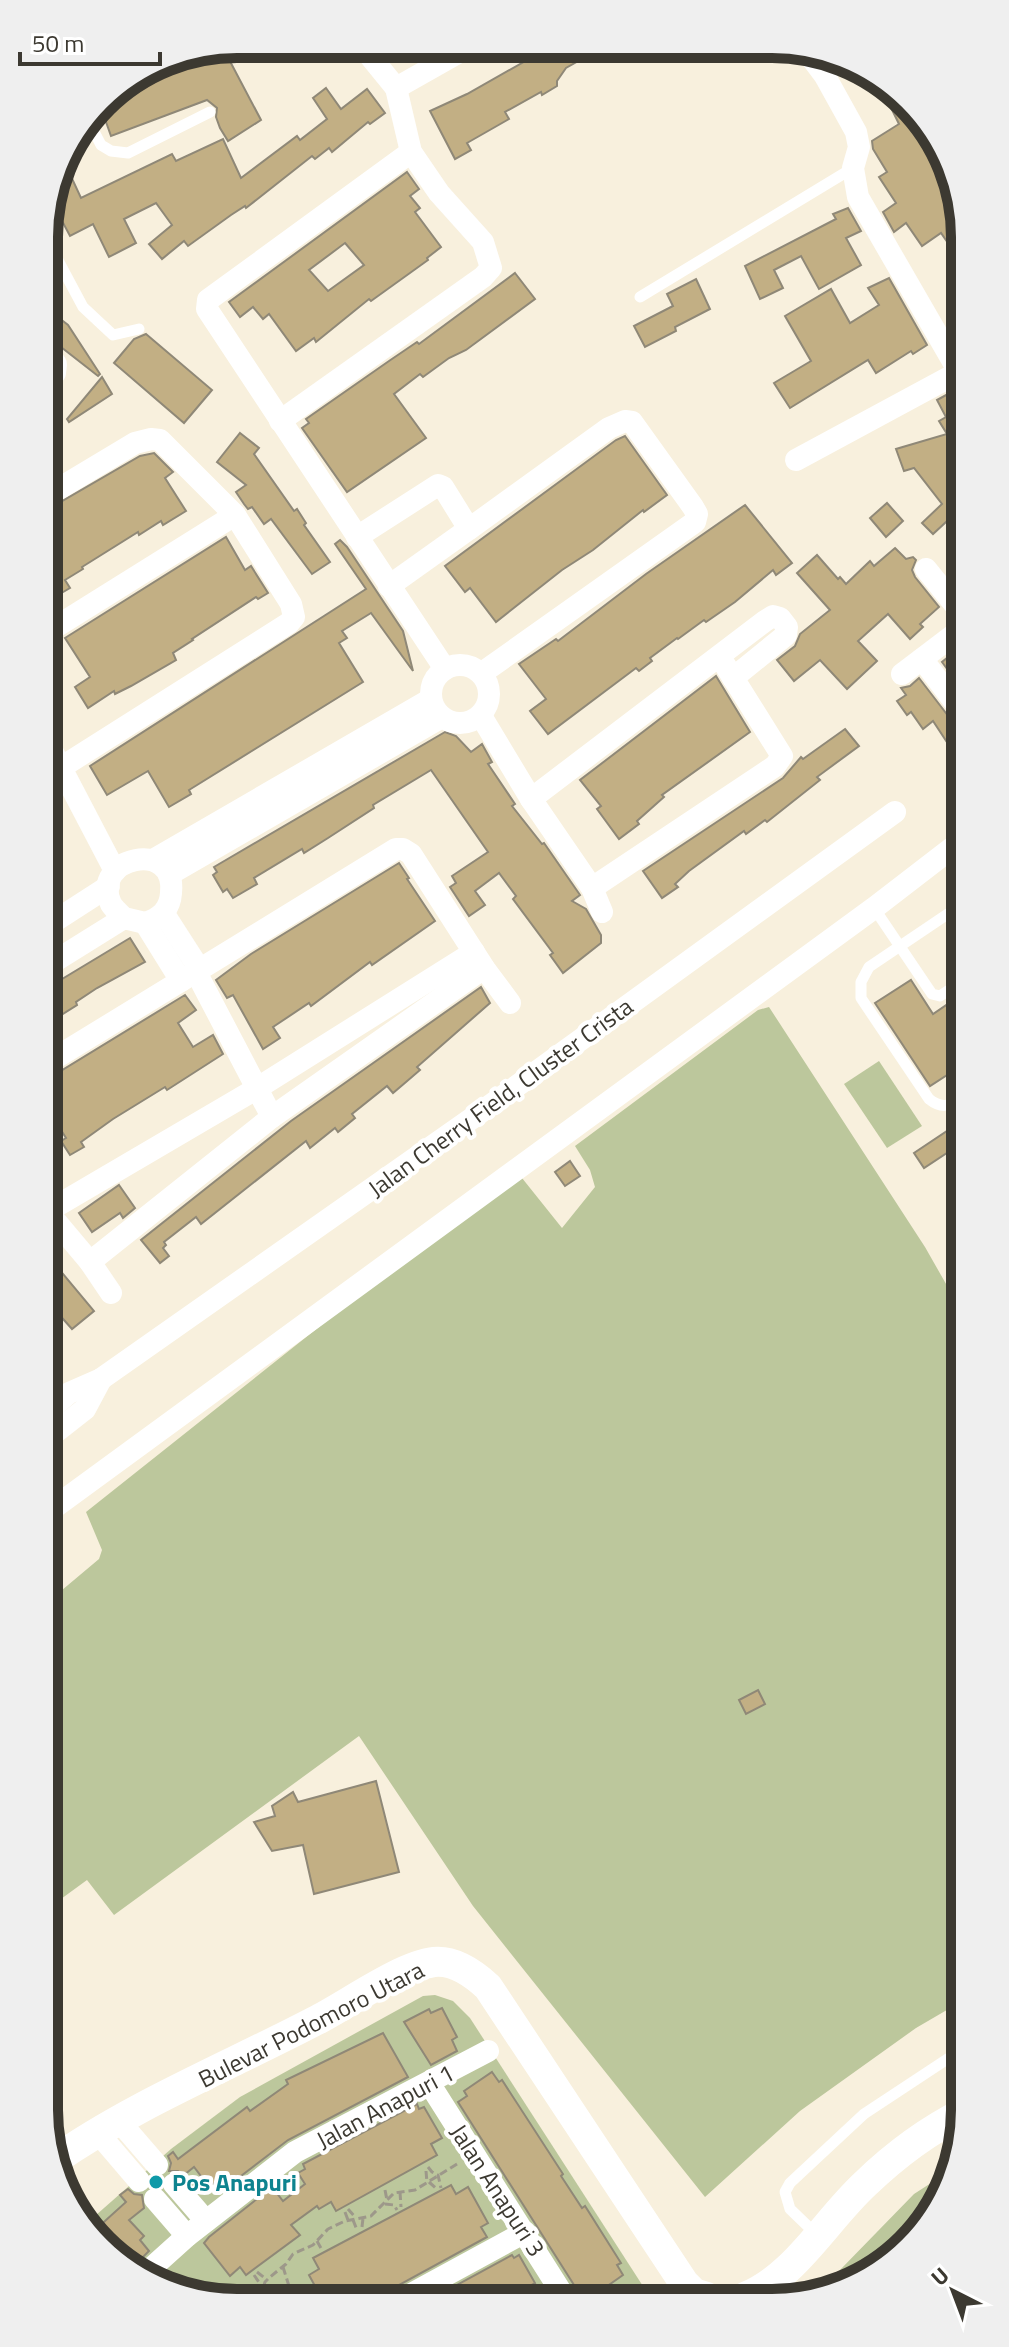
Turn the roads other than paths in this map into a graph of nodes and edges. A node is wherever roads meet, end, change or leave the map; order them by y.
1 (372, 58) edge
2 (449, 58) edge
3 (815, 63) edge
4 (396, 88) junction
5 (210, 112) dead end
6 (93, 130) edge
7 (411, 152) junction
8 (853, 168) junction
9 (58, 260) edge
10 (640, 297) dead end
11 (139, 329) dead end
12 (951, 345) edge
13 (951, 376) edge
14 (280, 421) junction
15 (796, 460) dead end
16 (58, 489) edge
17 (235, 515) junction
18 (469, 529) junction
19 (357, 537) junction
20 (926, 569) dead end
21 (389, 586) junction
22 (951, 600) edge
23 (58, 626) edge
24 (951, 637) edge
25 (720, 658) junction
26 (922, 659) junction
27 (445, 669) junction
28 (482, 673) junction
29 (902, 674) dead end
30 (733, 678) junction
31 (951, 697) edge
32 (436, 708) junction
33 (481, 716) junction
34 (58, 768) edge
35 (58, 778) edge
36 (531, 799) junction
37 (895, 812) dead end
38 (951, 849) edge
39 (162, 867) junction
40 (112, 878) junction
41 (592, 888) junction
42 (874, 908) junction
43 (602, 912) dead end
44 (951, 912) edge
45 (58, 918) edge
46 (144, 919) junction
47 (900, 946) junction
48 (479, 960) junction
49 (58, 961) edge
50 (192, 975) junction
51 (951, 989) edge
52 (510, 1003) dead end
53 (58, 1056) edge
54 (256, 1089) junction
55 (951, 1105) edge
56 (272, 1117) junction
57 (58, 1205) edge
58 (58, 1223) edge
59 (90, 1262) junction
60 (111, 1293) dead end
61 (101, 1379) junction
62 (58, 1402) edge
63 (58, 1432) edge
64 (58, 1505) edge
65 (488, 2051) dead end
66 (951, 2056) edge
67 (429, 2083) junction
68 (951, 2121) edge
69 (109, 2127) junction
70 (64, 2155) edge
71 (157, 2165) dead end
72 (139, 2181) dead end
73 (174, 2184) dead end
74 (155, 2199) dead end
75 (206, 2221) junction
76 (525, 2232) junction
77 (817, 2235) junction
78 (187, 2236) junction
79 (152, 2268) edge
80 (420, 2289) edge
81 (560, 2289) edge
82 (690, 2289) edge
83 (763, 2289) edge

1 - 4 street
2 - 4 street
3 - 8 street
4 - 7 street
5 - 6 lane
7 - 14 street
7 - 14 street
8 - 10 lane
8 - 12 street
9 - 11 lane
13 - 15 street
14 - 19 street
16 - 17 street
17 - 23 street
17 - 34 street
18 - 19 street
18 - 21 street
18 - 28 street
19 - 21 street
20 - 22 street
21 - 27 street
24 - 26 street
25 - 30 street
25 - 30 street
25 - 36 street
26 - 29 street
26 - 31 street
27 - 28 street
27 - 32 street
28 - 33 street
30 - 41 street
32 - 33 street
32 - 39 street
33 - 36 street
35 - 40 street
36 - 41 street
37 - 61 street, Jalan Cherry Field, Cluster Crista
38 - 42 street
39 - 40 street
39 - 46 street
40 - 45 street
40 - 46 street
41 - 43 street
42 - 47 lane
42 - 64 street
44 - 47 lane
46 - 49 street
46 - 50 street
47 - 51 lane
47 - 55 lane
48 - 50 street
48 - 52 street
48 - 54 street
48 - 56 street
50 - 53 street
50 - 54 street
54 - 56 street
54 - 57 street
56 - 59 street
58 - 59 street
59 - 60 street
61 - 62 street
61 - 63 street
65 - 67 street, Jalan Anapuri 1
66 - 77 lane
67 - 75 street, Jalan Anapuri 1
67 - 76 street, Jalan Anapuri 3
68 - 77 street
69 - 70 street, Bulevar Podomoro Utara
69 - 71 street
69 - 72 street
69 - 82 street, Bulevar Podomoro Utara
73 - 75 street
74 - 78 street
75 - 78 street, Jalan Anapuri 1
76 - 80 street
76 - 81 street, Jalan Anapuri 3
77 - 83 street
78 - 79 street, Jalan Anapuri 1

